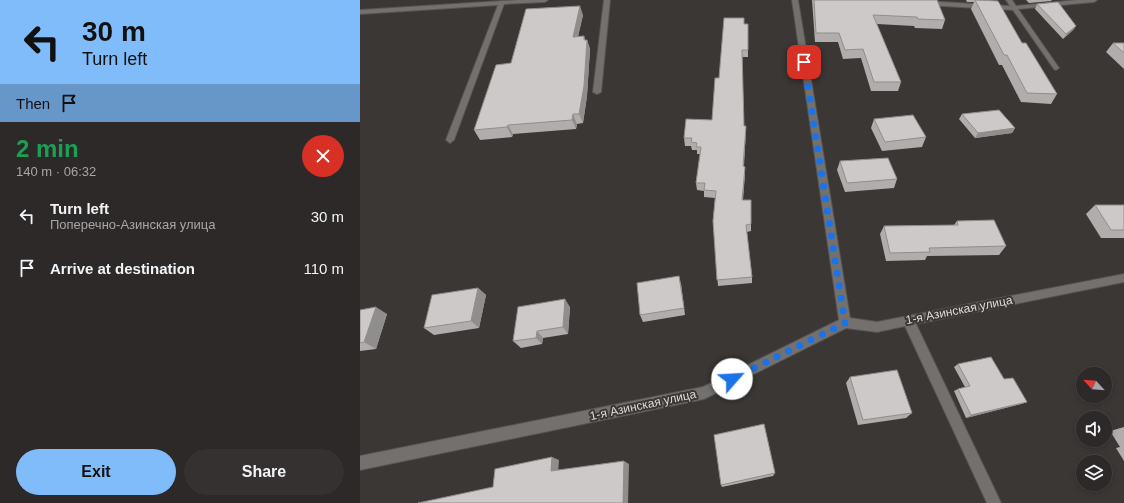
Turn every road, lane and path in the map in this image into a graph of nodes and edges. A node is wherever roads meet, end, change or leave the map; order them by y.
1 (545, 0) edge
2 (606, 0) edge
3 (795, 0) edge
4 (1008, 0) edge
5 (1094, 0) edge
6 (916, 2) edge
7 (502, 3) junction
8 (1015, 8) junction
9 (360, 12) edge
10 (1056, 68) dead end
11 (597, 92) dead end
12 (450, 140) dead end
13 (1124, 278) edge
14 (908, 320) junction
15 (845, 323) junction
16 (360, 463) edge
17 (994, 503) edge

1 - 7 street
2 - 11 street
3 - 15 street
4 - 8 street
5 - 8 street
6 - 8 street
7 - 9 street
7 - 12 street
8 - 10 street
13 - 14 street, 1-я Азинская улица
14 - 15 street, 1-я Азинская улица
14 - 17 street
15 - 16 street, 1-я Азинская улица

